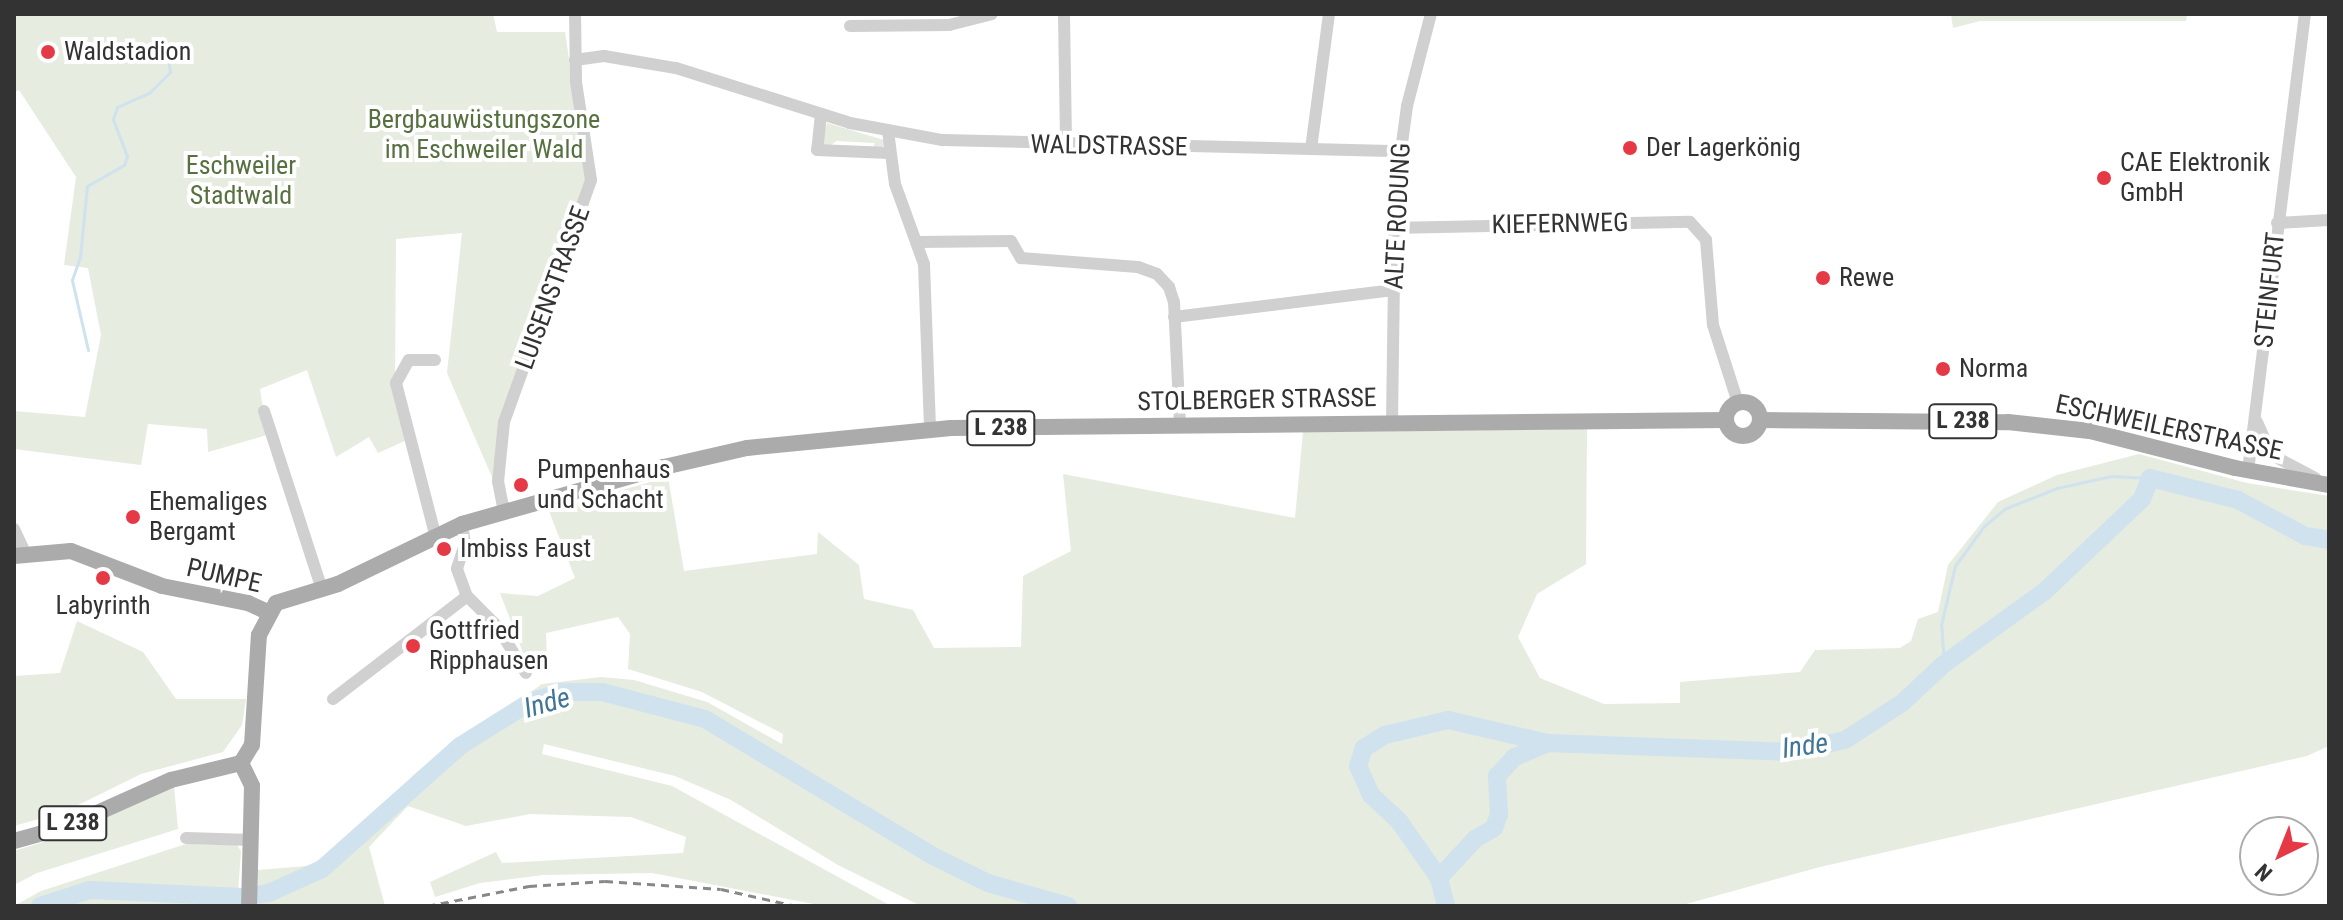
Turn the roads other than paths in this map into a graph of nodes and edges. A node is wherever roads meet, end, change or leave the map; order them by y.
1 (575, 14) edge
2 (992, 14) edge
3 (1064, 14) edge
4 (1329, 14) edge
5 (1431, 14) edge
6 (2305, 14) edge
7 (850, 26) dead end
8 (575, 60) junction
9 (821, 114) junction
10 (888, 131) junction
11 (1066, 146) junction
12 (1311, 149) junction
13 (1401, 151) junction
14 (889, 153) junction
15 (2329, 220) edge
16 (2277, 223) junction
17 (1392, 228) junction
18 (919, 242) junction
19 (1393, 290) junction
20 (1174, 317) junction
21 (435, 360) dead end
22 (1738, 403) junction
23 (264, 411) dead end
24 (1726, 420) junction
25 (1760, 420) junction
26 (2256, 420) junction
27 (1392, 422) junction
28 (1180, 425) junction
29 (930, 430) junction
30 (2248, 471) junction
31 (2329, 484) edge
32 (504, 512) junction
33 (462, 524) junction
34 (14, 529) edge
35 (435, 534) junction
36 (19, 554) edge
37 (322, 589) junction
38 (467, 596) junction
39 (267, 612) junction
40 (526, 673) dead end
41 (333, 699) dead end
42 (241, 763) junction
43 (186, 838) dead end
44 (251, 840) junction
45 (14, 841) edge
46 (249, 906) edge

1 - 8 street, LUISENSTRASSE
2 - 7 street
3 - 11 street
4 - 12 street
5 - 13 street, ALTE RODUNG
6 - 16 street, STEINFURT
8 - 9 street, WALDSTRASSE
8 - 32 street, LUISENSTRASSE
9 - 10 street, WALDSTRASSE
9 - 14 street
10 - 11 street, WALDSTRASSE
10 - 14 street
11 - 12 street, WALDSTRASSE
12 - 13 street, WALDSTRASSE
13 - 17 street, ALTE RODUNG
14 - 18 street
15 - 16 street
16 - 26 street, STEINFURT
17 - 19 street, ALTE RODUNG
17 - 22 street, KIEFERNWEG
18 - 20 street
18 - 29 street
19 - 20 street
19 - 27 street, ALTE RODUNG
20 - 28 street
21 - 35 street
22 - 24 main road
22 - 25 main road
23 - 37 street
24 - 25 main road, L 238
24 - 27 main road, STOLBERGER STRASSE / L 238
25 - 30 main road, ESCHWEILERSTRASSE / L 238
26 - 30 street, STEINFURT
26 - 31 street
27 - 28 main road, STOLBERGER STRASSE / L 238
28 - 29 main road, STOLBERGER STRASSE / L 238
29 - 32 main road, STOLBERGER STRASSE / L 238
30 - 31 main road, ESCHWEILERSTRASSE / L 238
32 - 33 main road, PUMPE / L 238
33 - 35 main road, PUMPE / L 238
33 - 38 street
34 - 36 street
35 - 37 main road, PUMPE / L 238
36 - 39 main road, PUMPE
37 - 39 main road, PUMPE / L 238
38 - 40 street
38 - 41 street
39 - 42 main road
42 - 44 main road
42 - 45 main road, L 238
43 - 44 street
44 - 46 main road

